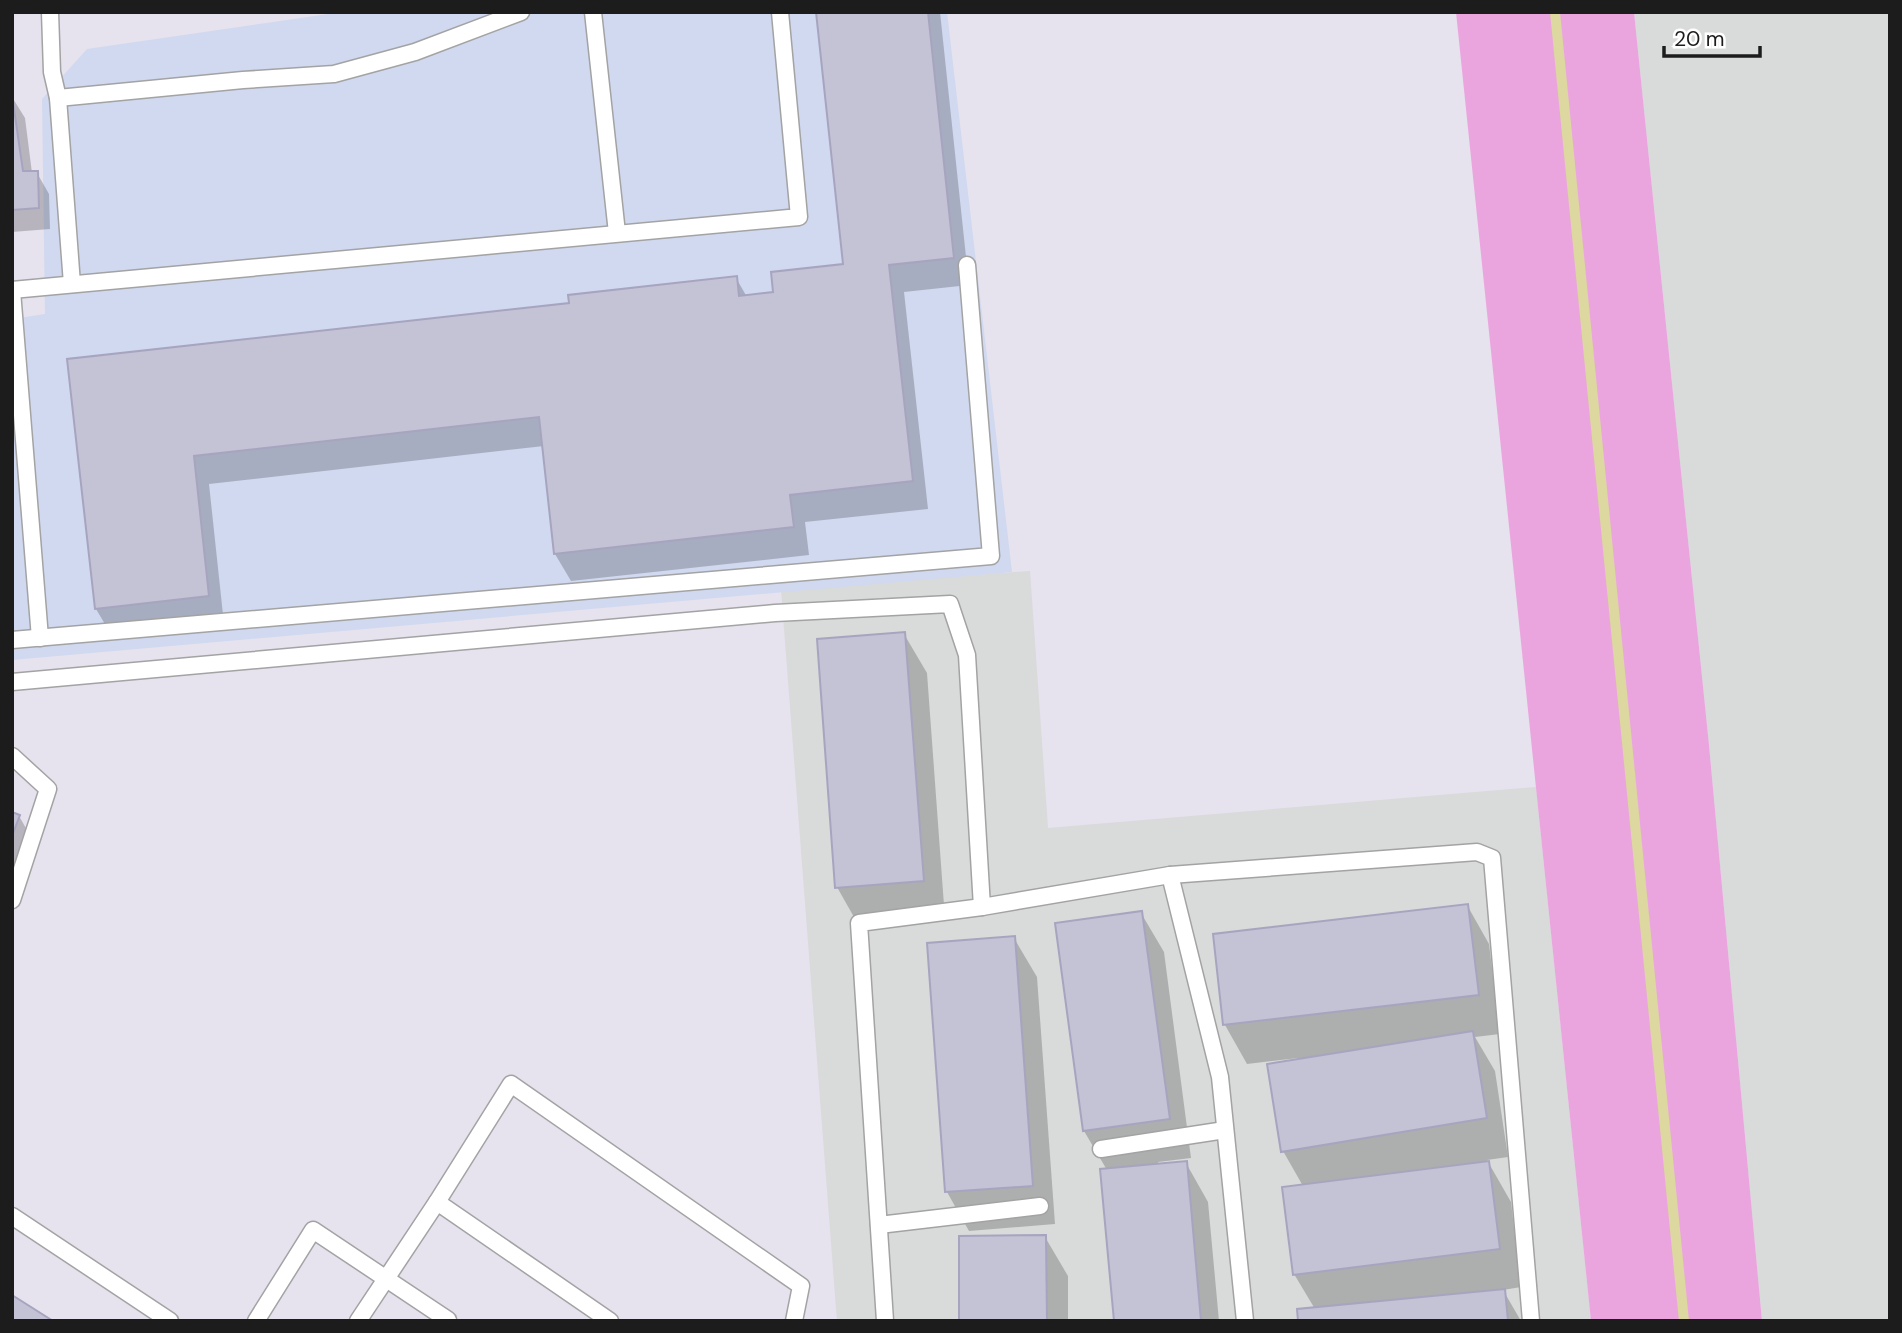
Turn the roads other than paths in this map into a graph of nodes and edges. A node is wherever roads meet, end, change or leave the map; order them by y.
1 (50, 12) edge
2 (521, 12) edge
3 (593, 12) edge
4 (780, 12) edge
5 (58, 99) junction
6 (617, 233) junction
7 (967, 265) dead end
8 (72, 284) junction
9 (12, 290) edge
10 (40, 638) junction
11 (12, 640) edge
12 (12, 682) edge
13 (12, 756) edge
14 (1170, 875) junction
15 (12, 900) edge
16 (982, 907) junction
17 (1225, 1130) junction
18 (1101, 1149) dead end
19 (437, 1202) junction
20 (1040, 1206) dead end
21 (12, 1216) edge
22 (879, 1225) junction
23 (386, 1279) junction
24 (448, 1320) edge
25 (170, 1321) edge
26 (256, 1321) edge
27 (358, 1321) edge
28 (610, 1321) edge
29 (794, 1321) edge
30 (885, 1321) edge
31 (1245, 1321) edge
32 (1531, 1321) edge

1 - 5 lane
2 - 5 lane
3 - 6 lane
4 - 6 lane
5 - 8 lane
6 - 8 lane
7 - 10 lane
8 - 9 lane
9 - 10 lane
10 - 11 lane
12 - 16 lane
13 - 15 lane
14 - 16 lane
14 - 17 lane
14 - 32 lane
16 - 22 lane
17 - 18 lane
17 - 31 lane
19 - 23 lane
19 - 28 lane
19 - 29 lane
20 - 22 lane
21 - 25 lane
22 - 30 lane
23 - 24 lane
23 - 26 lane
23 - 27 lane

